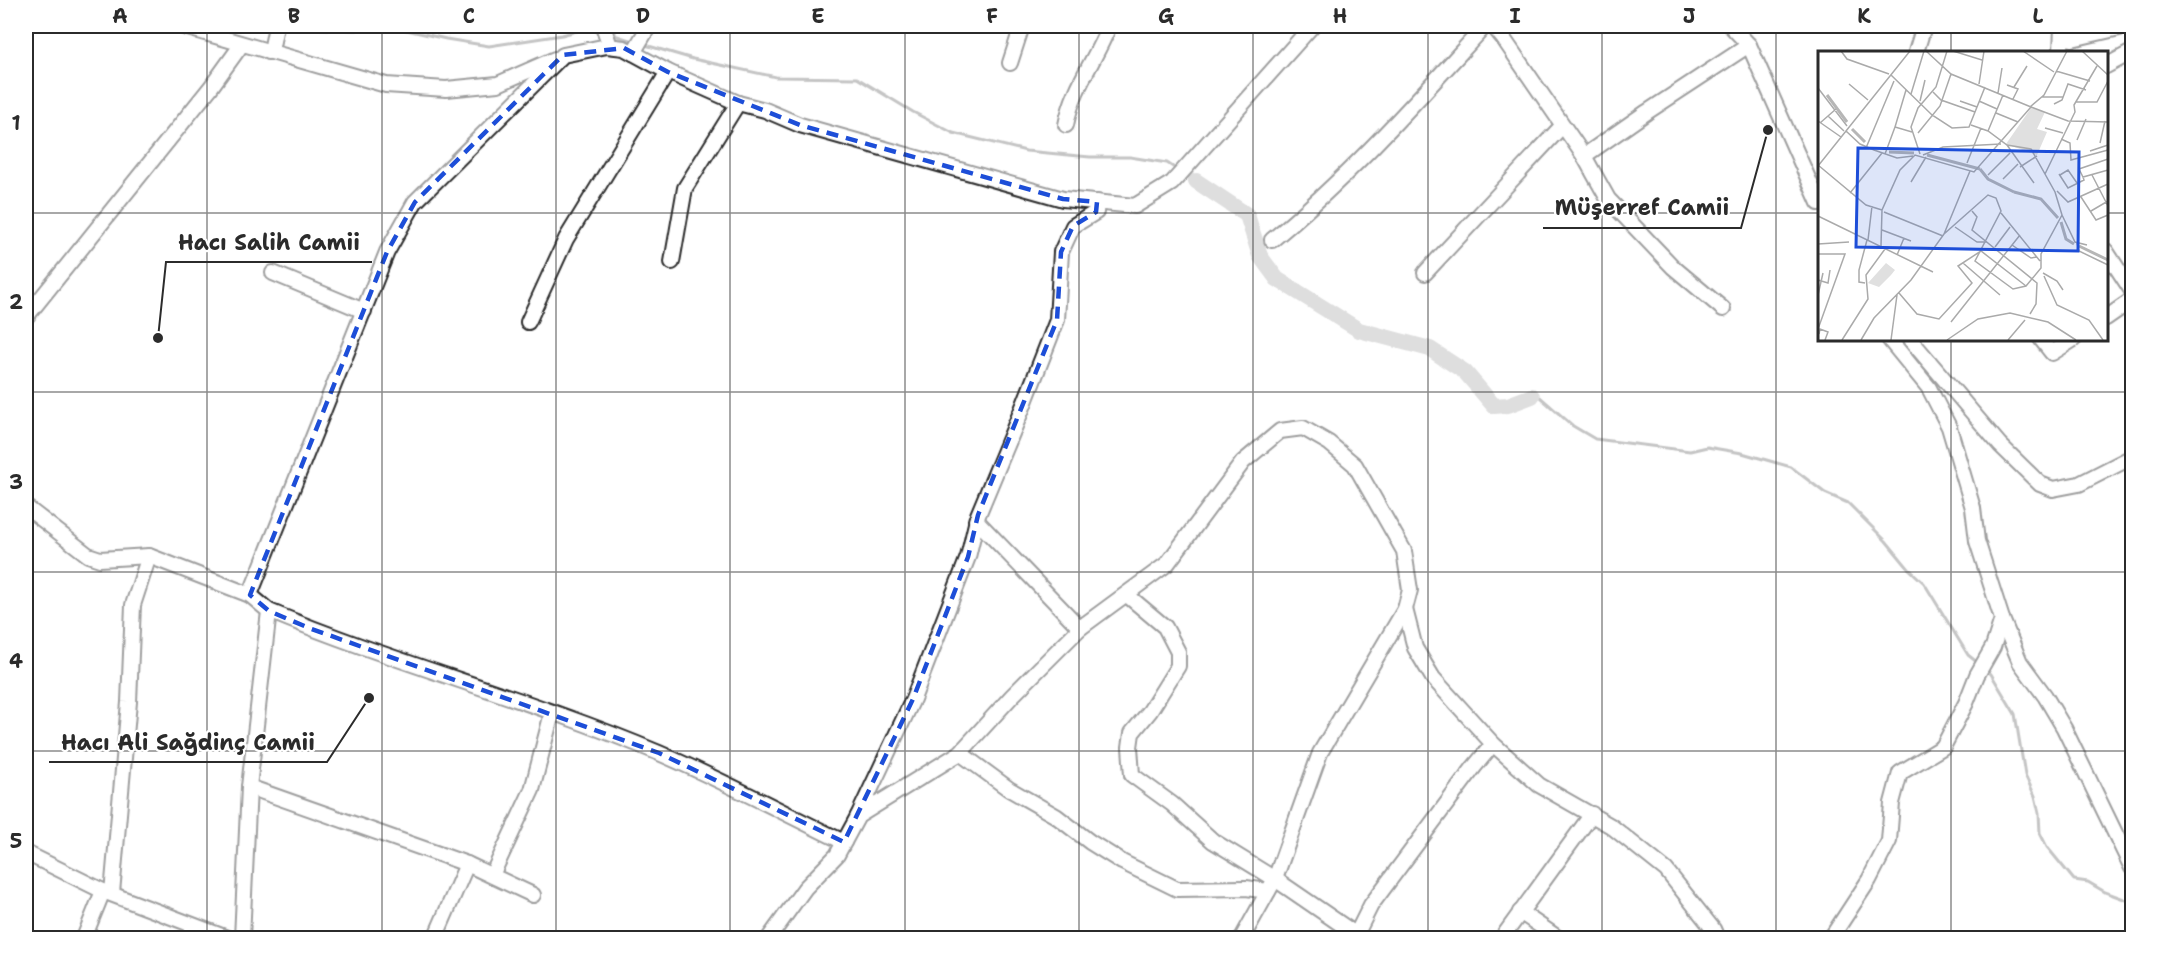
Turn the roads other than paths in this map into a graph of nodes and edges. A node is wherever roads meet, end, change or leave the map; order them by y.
1 (181, 26) edge
2 (603, 26) edge
3 (649, 26) edge
4 (1022, 26) edge
5 (1108, 26) edge
6 (1312, 26) edge
7 (1731, 26) edge
8 (1924, 26) edge
9 (2128, 26) edge
10 (1484, 27) edge
11 (275, 30) edge
12 (2062, 31) edge
13 (242, 44) junction
14 (608, 45) junction
15 (1749, 45) junction
16 (632, 49) junction
17 (1916, 51) edge
18 (2061, 51) edge
19 (268, 52) junction
20 (2133, 52) edge
21 (563, 55) junction
22 (1010, 63) dead end
23 (2107, 65) edge
24 (668, 72) junction
25 (738, 103) junction
26 (1066, 125) dead end
27 (1562, 126) junction
28 (1584, 156) junction
29 (1818, 201) edge
30 (1097, 202) junction
31 (1272, 240) dead end
32 (2107, 252) edge
33 (672, 262) dead end
34 (273, 273) dead end
35 (1425, 273) dead end
36 (2133, 291) edge
37 (2133, 300) edge
38 (1723, 309) dead end
39 (364, 311) junction
40 (26, 317) edge
41 (2107, 317) edge
42 (528, 322) dead end
43 (1890, 340) edge
44 (1911, 340) edge
45 (2042, 340) edge
46 (2072, 340) edge
47 (2133, 457) edge
48 (26, 507) edge
49 (976, 520) junction
50 (149, 556) junction
51 (250, 595) junction
52 (1127, 595) junction
53 (1406, 609) junction
54 (269, 611) junction
55 (2002, 619) junction
56 (1080, 628) junction
57 (552, 713) junction
58 (1493, 744) junction
59 (960, 753) junction
60 (249, 787) junction
61 (1592, 814) junction
62 (858, 816) junction
63 (844, 842) junction
64 (26, 853) edge
65 (466, 864) junction
66 (2133, 868) edge
67 (492, 875) junction
68 (1272, 885) junction
69 (107, 892) junction
70 (533, 895) dead end
71 (1520, 912) junction
72 (1358, 937) edge
73 (84, 939) edge
74 (227, 939) edge
75 (242, 939) edge
76 (435, 939) edge
77 (769, 939) edge
78 (1242, 939) edge
79 (1502, 939) edge
80 (1558, 939) edge
81 (1717, 939) edge
82 (1831, 939) edge

1 - 13 street
2 - 14 street
3 - 16 street
4 - 22 street
5 - 26 street
6 - 30 street
7 - 15 street
8 - 17 street
9 - 12 street
10 - 27 street
10 - 31 street
11 - 19 street
12 - 18 street
13 - 19 street
13 - 40 street
14 - 16 street
14 - 21 street
15 - 28 street
15 - 29 street
16 - 24 street
19 - 21 street
20 - 23 street
21 - 39 street
24 - 25 street
24 - 42 street
25 - 30 street
25 - 33 street
27 - 28 street
27 - 35 street
28 - 38 street
30 - 49 street
32 - 36 street
34 - 39 street
37 - 41 street
39 - 51 street
43 - 55 street
44 - 47 street
45 - 46 street
48 - 50 street
49 - 56 street
49 - 62 street
50 - 51 street
50 - 69 street
51 - 54 street
52 - 53 street
52 - 56 street
52 - 68 street
53 - 58 street
53 - 68 street
54 - 57 street
54 - 60 street
55 - 66 street
55 - 82 street
56 - 59 street
57 - 63 street
57 - 67 street
58 - 61 street
58 - 72 street
59 - 62 street
59 - 68 street
60 - 65 street
60 - 75 street
61 - 71 street
61 - 81 street
62 - 63 street
63 - 77 street
64 - 69 street
65 - 67 street
65 - 76 street
67 - 70 street
68 - 72 street
68 - 78 street
69 - 73 street
69 - 74 street
71 - 79 street
71 - 80 street

